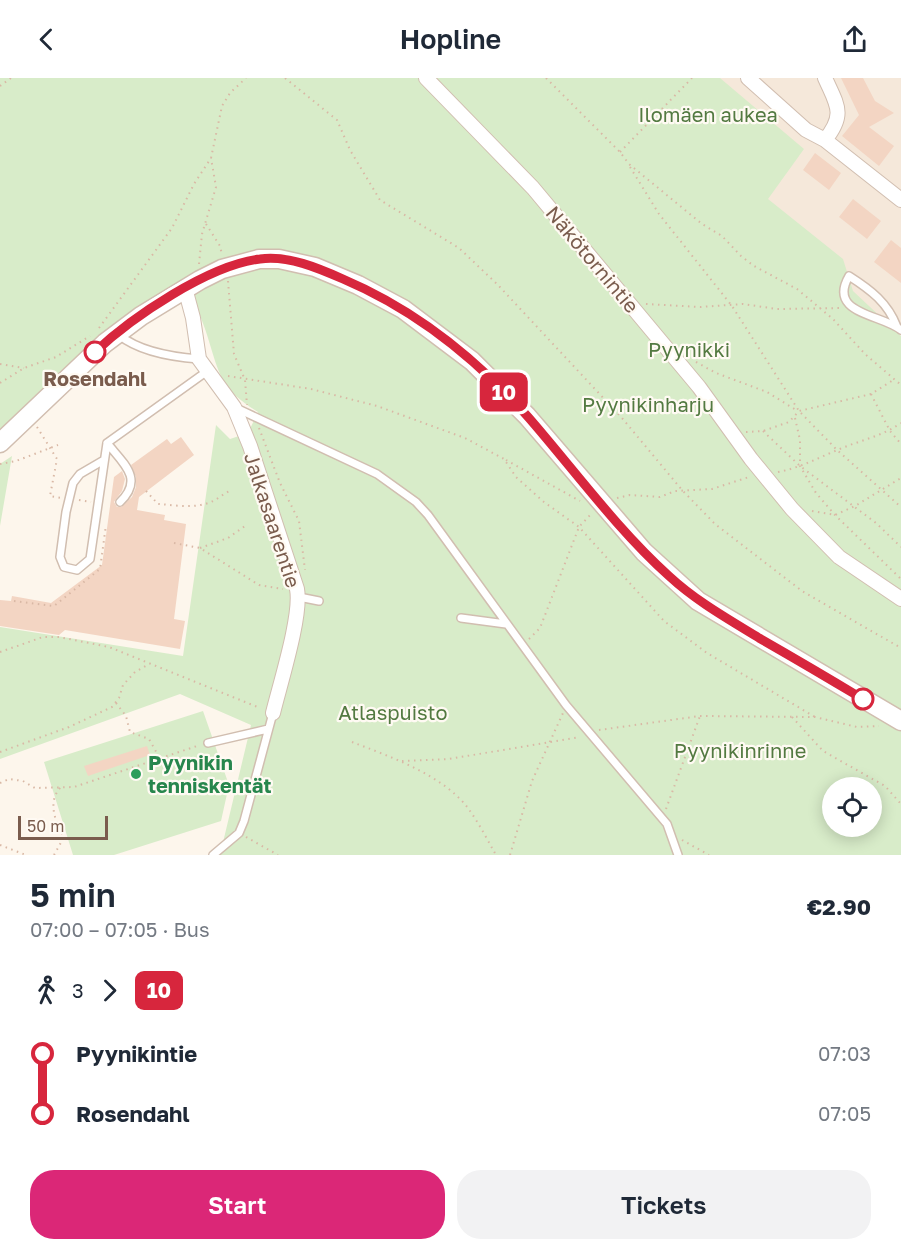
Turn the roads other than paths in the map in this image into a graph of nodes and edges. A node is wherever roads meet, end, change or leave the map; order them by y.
1 (426, 78) edge
2 (748, 78) edge
3 (825, 78) edge
4 (825, 140) junction
5 (901, 200) edge
6 (192, 284) junction
7 (899, 329) edge
8 (117, 333) junction
9 (199, 359) junction
10 (206, 372) junction
11 (234, 407) junction
12 (0, 443) edge
13 (107, 443) junction
14 (104, 460) junction
15 (120, 502) dead end
16 (298, 593) junction
17 (901, 599) edge
18 (319, 601) dead end
19 (461, 618) dead end
20 (506, 624) junction
21 (273, 713) joint
22 (901, 721) edge
23 (268, 729) junction
24 (208, 743) road end
25 (213, 855) edge
26 (678, 855) edge

1 - 17 street, Näkötornintie
2 - 4 street
3 - 4 street
4 - 5 street
6 - 8 street
6 - 9 street, Jalkasaarentie
6 - 22 street
7 - 7 lane
8 - 9 lane
8 - 12 street
9 - 10 street, Jalkasaarentie
10 - 11 street, Jalkasaarentie
10 - 13 lane
11 - 16 street, Jalkasaarentie
11 - 20 lane
13 - 14 lane
13 - 15 lane
14 - 14 lane
16 - 18 lane
16 - 21 street, Jalkasaarentie
19 - 20 lane
20 - 26 lane
21 - 23 lane, Jalkasaarentie
23 - 24 lane
23 - 25 lane, Jalkasaarentie

